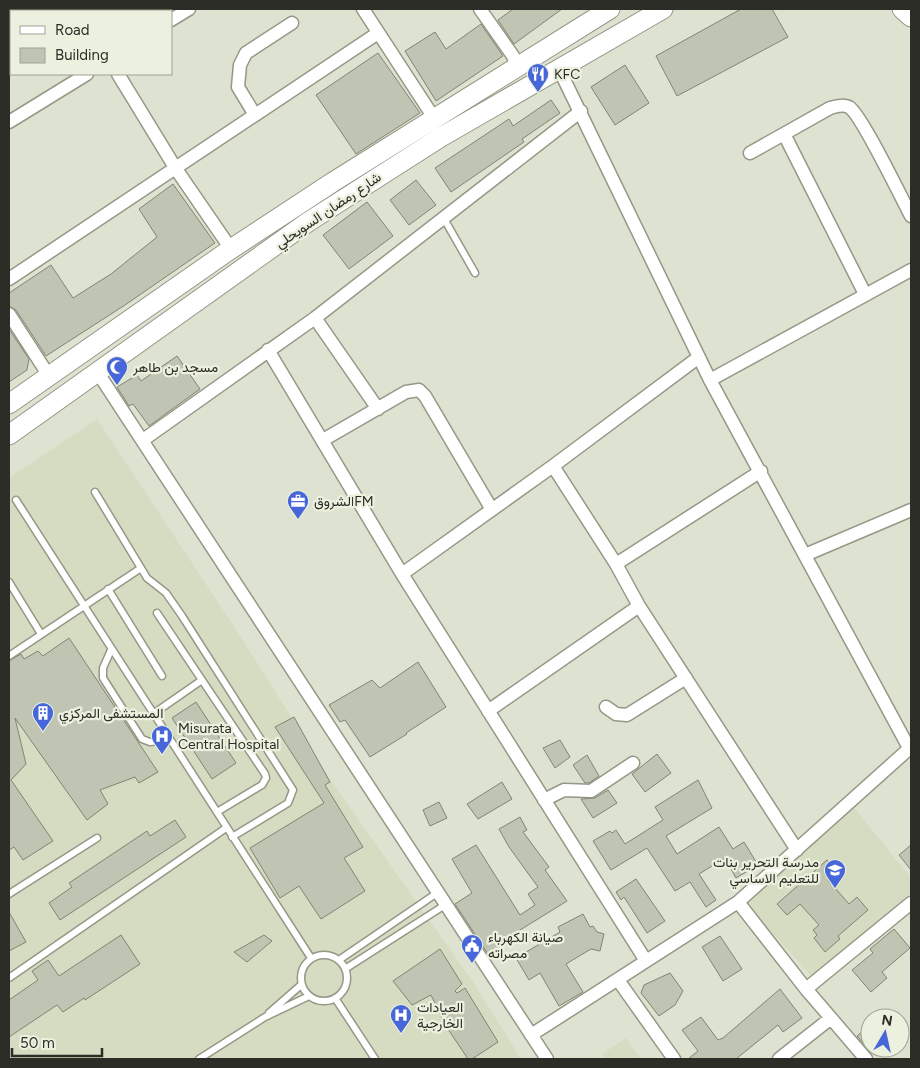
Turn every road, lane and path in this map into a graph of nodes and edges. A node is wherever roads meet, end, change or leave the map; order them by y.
1 (190, 9) edge
2 (362, 9) edge
3 (480, 9) edge
4 (610, 9) edge
5 (663, 9) edge
6 (902, 9) edge
7 (911, 17) edge
8 (172, 19) edge
9 (292, 23) dead end
10 (378, 33) junction
11 (516, 65) junction
12 (559, 69) junction
13 (86, 75) edge
14 (119, 75) edge
15 (581, 112) junction
16 (255, 115) junction
17 (434, 118) junction
18 (9, 122) edge
19 (784, 134) junction
20 (750, 153) dead end
21 (176, 169) junction
22 (911, 216) edge
23 (443, 217) junction
24 (231, 249) junction
25 (911, 270) edge
26 (475, 273) dead end
27 (9, 279) edge
28 (865, 294) junction
29 (9, 314) edge
30 (314, 318) junction
31 (268, 350) junction
32 (700, 357) junction
33 (98, 373) junction
34 (49, 376) junction
35 (710, 380) junction
36 (9, 404) edge
37 (378, 408) junction
38 (9, 435) edge
39 (143, 440) junction
40 (323, 440) junction
41 (553, 466) junction
42 (761, 471) junction
43 (95, 492) dead end
44 (16, 500) dead end
45 (491, 508) junction
46 (911, 510) edge
47 (805, 555) junction
48 (616, 564) junction
49 (141, 568) junction
50 (402, 574) junction
51 (9, 583) edge
52 (108, 589) junction
53 (83, 606) junction
54 (639, 606) junction
55 (157, 613) dead end
56 (41, 634) junction
57 (111, 650) junction
58 (9, 656) edge
59 (162, 676) dead end
60 (686, 678) junction
61 (202, 680) junction
62 (606, 707) dead end
63 (488, 711) junction
64 (153, 714) junction
65 (170, 740) junction
66 (910, 748) edge
67 (633, 763) dead end
68 (544, 800) junction
69 (216, 812) junction
70 (226, 828) junction
71 (232, 837) junction
72 (97, 838) dead end
73 (796, 850) junction
74 (437, 893) junction
75 (9, 894) edge
76 (738, 902) junction
77 (911, 903) edge
78 (445, 905) junction
79 (311, 958) junction
80 (339, 960) junction
81 (646, 961) junction
82 (345, 969) junction
83 (9, 978) edge
84 (618, 980) junction
85 (301, 984) junction
86 (806, 989) junction
87 (309, 996) junction
88 (335, 998) junction
89 (264, 1017) junction
90 (831, 1018) junction
91 (531, 1035) junction
92 (199, 1059) edge
93 (375, 1059) edge
94 (547, 1059) edge
95 (674, 1059) edge
96 (779, 1059) edge
97 (866, 1059) edge

1 - 8 street
2 - 10 street
3 - 11 street
4 - 11 main road, شارع رمضان السويحلي
5 - 12 main road, شارع رمضان السويحلي
6 - 7 main road
9 - 16 street
10 - 16 street
10 - 17 street
11 - 17 main road, شارع رمضان السويحلي
12 - 15 street
12 - 33 main road, شارع رمضان السويحلي
13 - 18 street
14 - 21 street
15 - 23 street
15 - 32 street
16 - 21 street
17 - 24 main road, شارع رمضان السويحلي
19 - 20 street
19 - 22 street
19 - 28 street
21 - 24 street
21 - 27 street
23 - 26 lane
23 - 30 street
24 - 34 main road, شارع رمضان السويحلي
25 - 28 street
28 - 35 street
29 - 34 street
30 - 31 street
30 - 37 street
31 - 39 street
31 - 40 street
32 - 35 street
32 - 41 street
33 - 38 main road, شارع رمضان السويحلي
33 - 39 street
34 - 36 main road, شارع رمضان السويحلي
35 - 42 street
37 - 40 street
37 - 45 street
39 - 74 street
40 - 50 street
41 - 45 street
41 - 48 street
42 - 47 street
42 - 48 street
43 - 49 lane
44 - 53 lane
45 - 50 street
46 - 47 street
47 - 66 street
48 - 54 street
49 - 52 lane
49 - 71 lane
50 - 63 street
51 - 56 lane
52 - 53 lane
52 - 59 lane
53 - 56 lane
53 - 57 lane
54 - 60 street
54 - 63 street
55 - 61 lane
56 - 58 lane
57 - 64 lane
57 - 65 lane
60 - 62 street
60 - 73 street
61 - 64 lane
61 - 69 lane
63 - 68 street
64 - 65 lane
65 - 69 lane
66 - 73 street
67 - 68 street
68 - 81 street
69 - 70 lane
70 - 71 lane
70 - 83 lane
71 - 79 lane
72 - 75 lane
73 - 76 street
74 - 78 street
74 - 80 lane
76 - 81 street
76 - 86 street
77 - 86 street
78 - 82 lane
78 - 91 street
79 - 80 lane
79 - 85 lane
80 - 82 lane
81 - 84 street
82 - 88 lane
84 - 91 street
84 - 95 street
85 - 87 lane
85 - 89 lane
86 - 90 street
87 - 88 lane
87 - 89 lane
88 - 93 lane
89 - 92 lane
90 - 96 street
90 - 97 street
91 - 94 street

